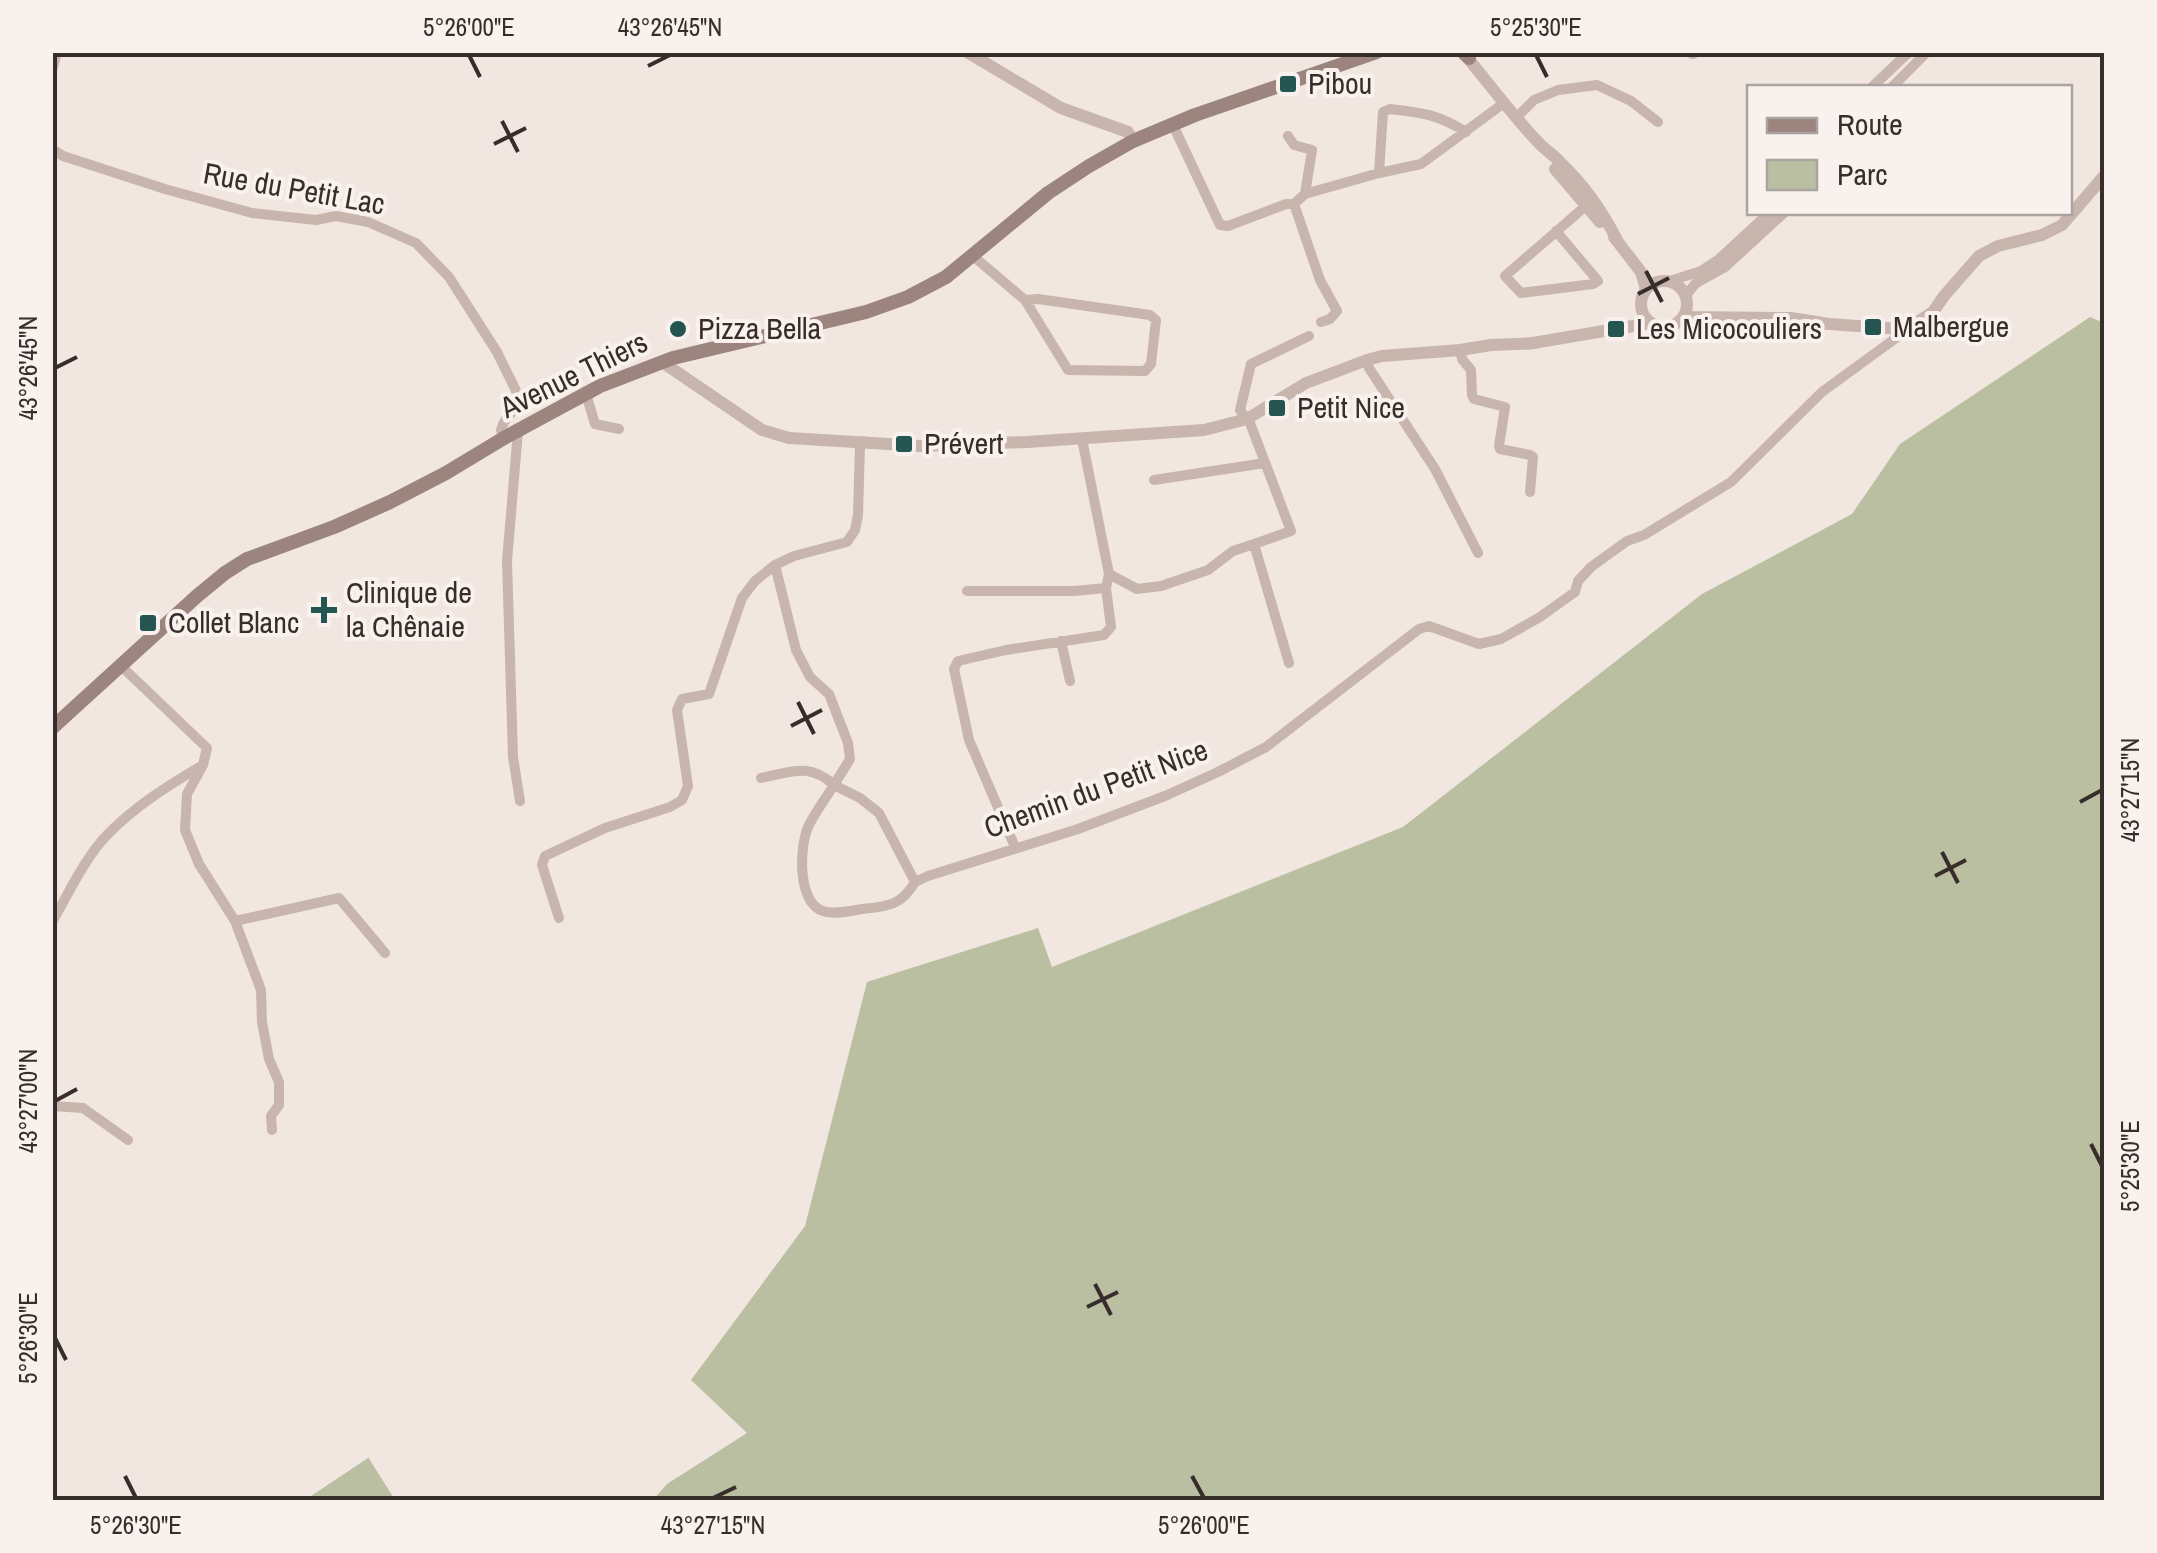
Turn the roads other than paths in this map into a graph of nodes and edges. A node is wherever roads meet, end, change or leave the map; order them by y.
1 (57, 52) edge
2 (968, 52) edge
3 (1377, 52) edge
4 (1688, 52) edge
5 (1697, 52) edge
6 (1908, 52) edge
7 (1927, 52) edge
8 (1466, 54) edge
9 (52, 71) edge
10 (1874, 85) edge
11 (1893, 85) edge
12 (1504, 103) junction
13 (1516, 118) junction
14 (1658, 122) dead end
15 (1172, 124) junction
16 (1466, 132) junction
17 (1288, 136) dead end
18 (1133, 141) junction
19 (52, 149) edge
20 (1379, 173) junction
21 (2104, 176) edge
22 (1305, 194) junction
23 (1589, 203) junction
24 (1294, 204) junction
25 (2072, 213) edge
26 (1767, 215) edge
27 (1781, 215) edge
28 (2071, 215) edge
29 (1556, 231) junction
30 (974, 256) junction
31 (1641, 272) junction
32 (1665, 281) junction
33 (1646, 290) junction
34 (1026, 300) junction
35 (1686, 305) junction
36 (1647, 317) junction
37 (1321, 322) dead end
38 (1916, 323) junction
39 (1308, 336) dead end
40 (689, 354) junction
41 (1461, 355) junction
42 (662, 362) junction
43 (1368, 364) junction
44 (702, 388) junction
45 (586, 394) junction
46 (1248, 421) junction
47 (619, 429) dead end
48 (511, 434) junction
49 (863, 440) junction
50 (1082, 441) junction
51 (1265, 462) junction
52 (1154, 480) dead end
53 (1530, 492) dead end
54 (1254, 544) junction
55 (1478, 554) dead end
56 (775, 565) junction
57 (1109, 574) junction
58 (1106, 588) junction
59 (968, 591) dead end
60 (1062, 641) junction
61 (1289, 663) dead end
62 (120, 664) junction
63 (1070, 681) dead end
64 (52, 728) edge
65 (203, 765) junction
66 (761, 778) dead end
67 (834, 785) junction
68 (520, 801) dead end
69 (1016, 848) junction
70 (915, 882) junction
71 (558, 918) dead end
72 (236, 921) junction
73 (52, 922) edge
74 (385, 953) dead end
75 (52, 1106) edge
76 (272, 1130) dead end
77 (128, 1140) dead end

1 - 9 street
2 - 18 street
3 - 15 main road, Avenue Thiers
4 - 5 street
6 - 10 street
7 - 11 street
8 - 12 street
12 - 13 street
12 - 16 street
13 - 14 street
13 - 23 street
15 - 18 main road, Avenue Thiers
15 - 24 street
16 - 20 street
16 - 20 street
17 - 22 street
18 - 30 main road, Avenue Thiers
19 - 48 street, Rue du Petit Lac
20 - 22 street
21 - 25 street
22 - 24 street
23 - 29 street
23 - 31 street
24 - 37 street
26 - 32 street
27 - 35 street
28 - 38 street
29 - 29 street
30 - 34 street
30 - 40 main road, Avenue Thiers
31 - 32 street
31 - 33 street
32 - 33 street
32 - 35 street
33 - 36 street
34 - 34 street
35 - 36 street
35 - 38 street
36 - 41 street
38 - 69 street, Chemin du Petit Nice
39 - 46 street
40 - 42 main road, Avenue Thiers
40 - 44 street
41 - 43 street
41 - 53 street
42 - 44 street
42 - 45 main road, Avenue Thiers
43 - 46 street
43 - 55 street
44 - 49 street
45 - 47 street
45 - 48 main road, Avenue Thiers
46 - 50 street
46 - 51 street
48 - 62 main road, Avenue Thiers
48 - 68 street
49 - 50 street
49 - 56 street
50 - 57 street
51 - 52 street
51 - 54 street
54 - 57 street
54 - 61 street
56 - 67 street
56 - 71 street
57 - 58 street
58 - 59 street
58 - 60 street
60 - 63 street
60 - 69 street
62 - 64 main road, Avenue Thiers
62 - 65 street
65 - 72 street
65 - 73 street
66 - 67 street
67 - 70 street
67 - 70 street
69 - 70 street, Chemin du Petit Nice
72 - 74 street
72 - 76 street
75 - 77 street

